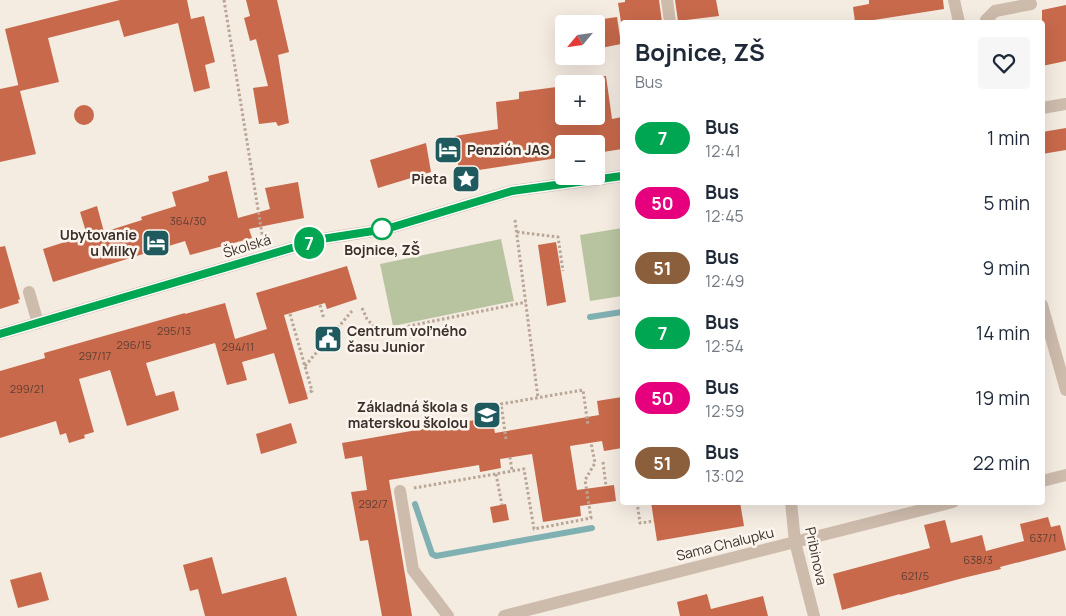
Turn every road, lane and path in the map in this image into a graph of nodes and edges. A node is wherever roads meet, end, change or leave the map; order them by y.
1 (224, 0) edge
2 (667, 0) edge
3 (954, 0) edge
4 (1031, 4) dead end
5 (670, 20) edge
6 (959, 20) edge
7 (986, 20) edge
8 (1066, 104) edge
9 (1045, 108) edge
10 (620, 176) edge
11 (516, 220) dead end
12 (517, 232) junction
13 (263, 241) dead end
14 (563, 271) dead end
15 (29, 292) dead end
16 (526, 302) junction
17 (320, 305) dead end
18 (362, 308) dead end
19 (352, 311) dead end
20 (290, 314) dead end
21 (1045, 316) edge
22 (324, 319) dead end
23 (38, 323) junction
24 (0, 334) edge
25 (305, 366) junction
26 (1066, 390) edge
27 (307, 393) dead end
28 (538, 398) junction
29 (588, 424) dead end
30 (506, 439) dead end
31 (591, 443) dead end
32 (510, 457) dead end
33 (603, 462) dead end
34 (512, 471) junction
35 (496, 474) junction
36 (1066, 475) edge
37 (1045, 480) edge
38 (606, 486) dead end
39 (400, 491) joint
40 (502, 505) dead end
41 (637, 505) edge
42 (792, 505) edge
43 (942, 505) edge
44 (654, 521) dead end
45 (795, 542) junction
46 (448, 616) edge
47 (504, 616) edge
48 (814, 616) edge

1 - 13 path
2 - 5 street
3 - 6 street
4 - 7 street
8 - 9 street
10 - 23 street, Školská
11 - 12 path
12 - 14 path
12 - 16 path
15 - 23 street
16 - 18 path
16 - 28 path
17 - 22 path
19 - 25 path
20 - 25 path
21 - 26 street
23 - 24 street, Školská
25 - 27 path
28 - 29 path
28 - 30 path
31 - 34 path
32 - 34 path
33 - 38 path
34 - 35 path
35 - 39 path
35 - 40 path
36 - 37 street
39 - 46 street
41 - 44 path
42 - 45 street, Pribinova
43 - 45 street, Sama Chalupku
45 - 47 street, Sama Chalupku
45 - 48 street, Pribinova

